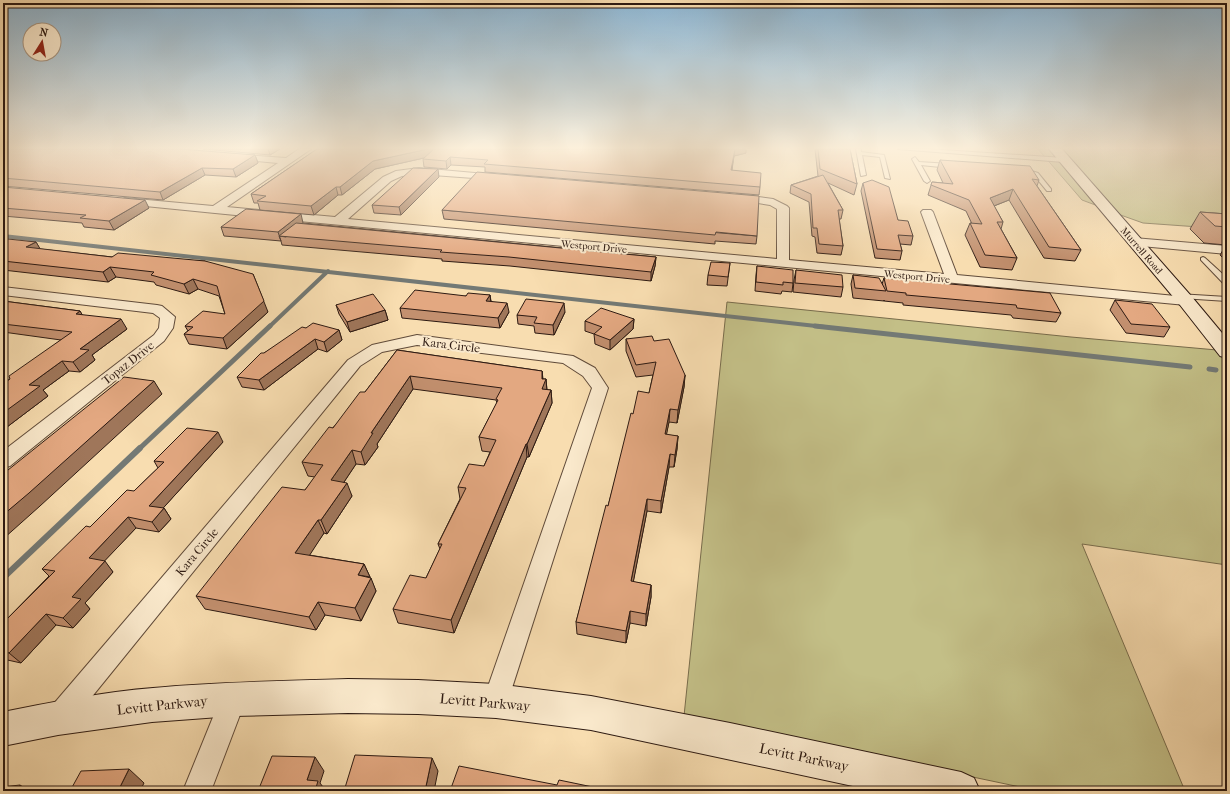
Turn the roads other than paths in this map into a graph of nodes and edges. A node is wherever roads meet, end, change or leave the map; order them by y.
1 (251, 186) edge
2 (379, 186) edge
3 (1046, 186) edge
4 (1086, 186) edge
5 (1049, 190) dead end
6 (726, 196) edge
7 (113, 200) edge
8 (215, 210) junction
9 (927, 212) dead end
10 (337, 222) junction
11 (1134, 242) junction
12 (1227, 250) edge
13 (1203, 259) dead end
14 (784, 264) junction
15 (952, 279) junction
16 (1227, 282) edge
17 (3, 291) edge
18 (1183, 298) junction
19 (1227, 300) edge
20 (1227, 352) edge
21 (3, 462) edge
22 (233, 699) junction
23 (496, 701) junction
24 (58, 718) junction
25 (3, 729) edge
26 (197, 791) edge
27 (961, 791) edge

1 - 8 street
2 - 10 street
3 - 5 lane
4 - 11 street, Murrell Road
6 - 14 street
7 - 8 street, Westport Drive
8 - 10 street, Westport Drive
9 - 15 street
10 - 14 street, Westport Drive
11 - 12 street
11 - 18 street, Murrell Road
13 - 16 lane
14 - 15 street, Westport Drive
15 - 18 street, Westport Drive
17 - 21 street, Topaz Drive
18 - 19 lane
18 - 20 street, Murrell Road
22 - 23 street, Levitt Parkway
22 - 24 street, Levitt Parkway
22 - 26 street
23 - 24 street, Kara Circle
23 - 27 street, Levitt Parkway
24 - 25 street, Levitt Parkway

